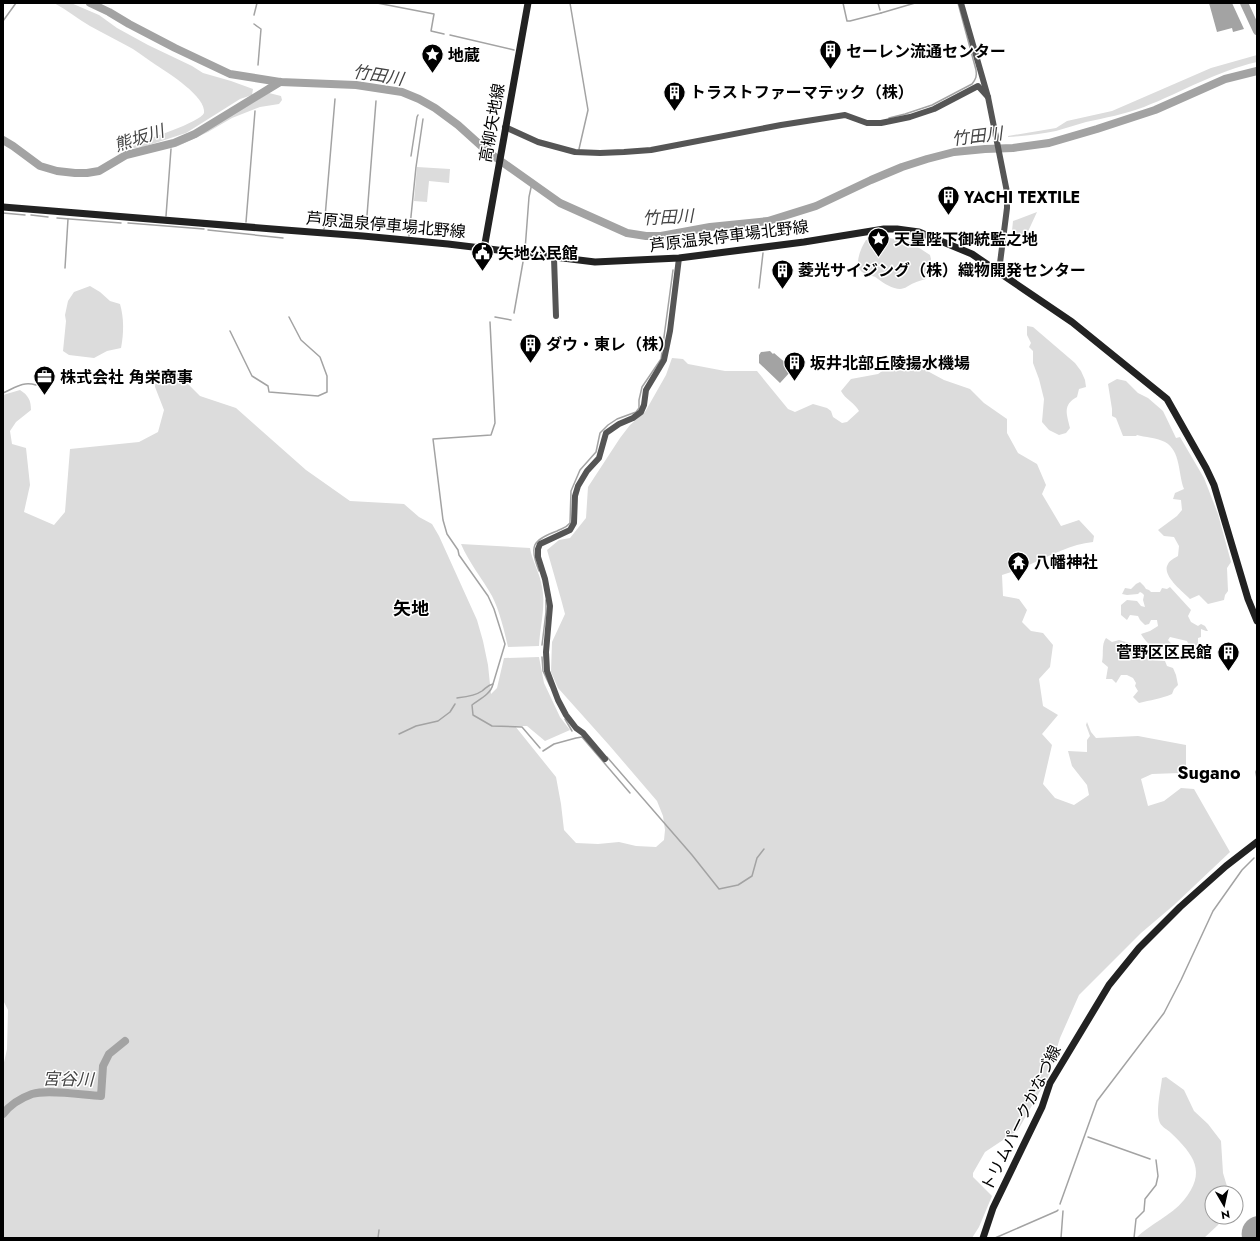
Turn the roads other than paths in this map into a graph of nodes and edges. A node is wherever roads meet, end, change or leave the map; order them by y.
1 (528, 3) edge
2 (961, 3) edge
3 (988, 97) junction
4 (505, 127) junction
5 (3, 207) edge
6 (484, 249) junction
7 (554, 258) junction
8 (678, 258) junction
9 (998, 271) junction
10 (556, 316) dead end
11 (1257, 621) edge
12 (605, 759) dead end
13 (1257, 842) edge
14 (983, 1238) edge

1 - 4 main road, 高柳矢地線
2 - 3 street
3 - 4 street
3 - 9 street
4 - 6 main road, 高柳矢地線
5 - 6 main road, 芦原温泉停車場北野線
6 - 7 main road, 芦原温泉停車場北野線
7 - 8 main road, 芦原温泉停車場北野線
7 - 10 street
8 - 9 main road, 芦原温泉停車場北野線
8 - 12 street
9 - 11 main road, 芦原温泉停車場北野線
13 - 14 main road, トリムパークかなづ線

